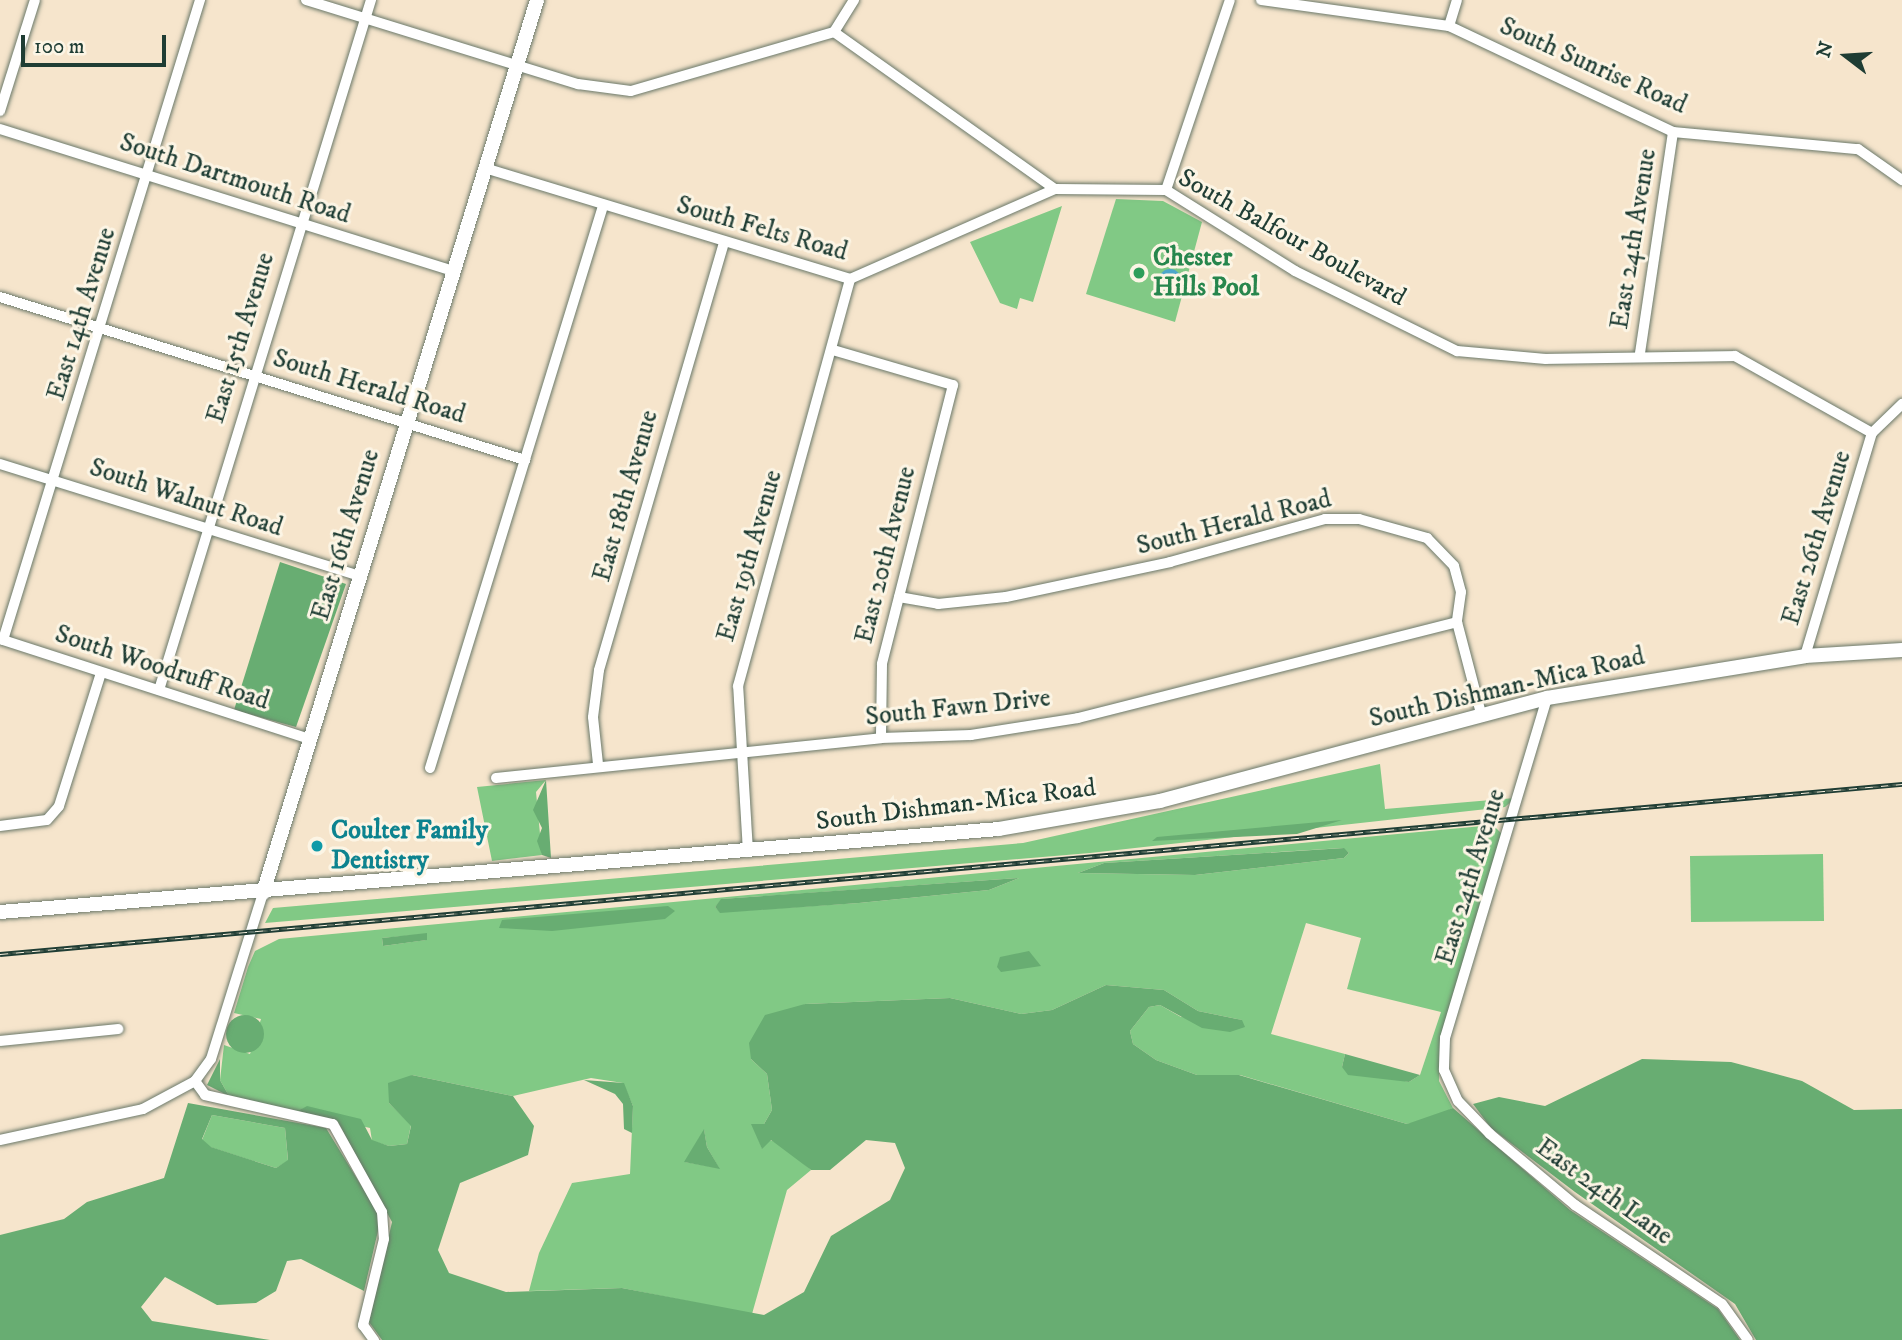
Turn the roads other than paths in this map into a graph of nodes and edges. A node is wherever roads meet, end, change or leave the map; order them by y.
1 (35, 0) edge
2 (200, 0) edge
3 (306, 0) edge
4 (371, 0) edge
5 (537, 0) edge
6 (854, 0) edge
7 (1230, 0) edge
8 (1261, 0) edge
9 (1457, 0) edge
10 (366, 17) junction
11 (1449, 26) junction
12 (834, 32) junction
13 (517, 63) junction
14 (0, 111) edge
15 (0, 129) edge
16 (1673, 132) junction
17 (488, 169) junction
18 (148, 175) junction
19 (1902, 180) edge
20 (1055, 189) junction
21 (1166, 190) junction
22 (603, 206) junction
23 (299, 223) junction
24 (723, 245) junction
25 (456, 272) junction
26 (850, 279) junction
27 (0, 297) edge
28 (103, 328) junction
29 (833, 350) junction
30 (1640, 353) junction
31 (254, 376) junction
32 (1902, 404) edge
33 (407, 422) junction
34 (1872, 433) junction
35 (525, 460) junction
36 (0, 464) edge
37 (53, 480) junction
38 (206, 529) junction
39 (359, 576) junction
40 (900, 597) junction
41 (1457, 621) junction
42 (1, 640) edge
43 (1902, 650) edge
44 (1805, 656) junction
45 (101, 673) junction
46 (159, 690) junction
47 (1547, 698) junction
48 (1482, 717) junction
49 (881, 738) junction
50 (310, 739) junction
51 (742, 753) junction
52 (598, 764) junction
53 (430, 768) dead end
54 (496, 778) dead end
55 (0, 826) edge
56 (748, 852) junction
57 (263, 892) junction
58 (0, 912) edge
59 (118, 1029) dead end
60 (0, 1041) edge
61 (1444, 1070) joint
62 (195, 1081) junction
63 (0, 1140) edge
64 (374, 1340) edge
65 (1748, 1340) edge

1 - 14 street
2 - 18 street, East 14th Avenue
3 - 10 street
4 - 10 street, East 15th Avenue
5 - 13 main road, East 16th Avenue
6 - 12 street
7 - 21 street
8 - 11 street, South Sunrise Road
9 - 11 street
10 - 13 street
10 - 23 street, East 15th Avenue
11 - 16 street, South Sunrise Road
12 - 13 street
12 - 20 street
13 - 17 main road, East 16th Avenue
15 - 18 street, South Dartmouth Road
16 - 19 street, South Sunrise Road
16 - 30 street, East 24th Avenue
17 - 22 street, South Felts Road
17 - 25 main road, East 16th Avenue
18 - 23 street, South Dartmouth Road
18 - 28 street, East 14th Avenue
20 - 21 street, South Balfour Boulevard
20 - 26 street, South Felts Road
21 - 30 street, South Balfour Boulevard
22 - 24 street, South Felts Road
22 - 35 street
23 - 25 street, South Dartmouth Road
23 - 31 street, East 15th Avenue
24 - 26 street, South Felts Road
24 - 52 street, East 18th Avenue
25 - 33 main road, East 16th Avenue
26 - 29 street, East 19th Avenue
27 - 28 street, South Herald Road
28 - 31 street, South Herald Road
28 - 37 street, East 14th Avenue
29 - 40 street, East 20th Avenue
29 - 51 street, East 19th Avenue
30 - 34 street, South Balfour Boulevard
31 - 33 street, South Herald Road
31 - 38 street, East 15th Avenue
32 - 34 street
33 - 35 street, South Herald Road
33 - 39 main road, East 16th Avenue
34 - 44 street, East 26th Avenue
35 - 53 street
36 - 37 street, South Walnut Road
37 - 38 street, South Walnut Road
37 - 42 street, East 14th Avenue
38 - 39 street, South Walnut Road
38 - 46 street, East 15th Avenue
39 - 50 main road, East 16th Avenue
40 - 41 street, South Herald Road
40 - 49 street, East 20th Avenue
41 - 48 street, South Herald Road
41 - 49 street, South Fawn Drive
42 - 45 street, South Woodruff Road
43 - 44 main road, South Dishman-Mica Road
44 - 47 main road, South Dishman-Mica Road
45 - 46 street, South Woodruff Road
45 - 55 street
46 - 50 street, South Woodruff Road
47 - 48 main road, South Dishman-Mica Road
47 - 61 street, East 24th Avenue
48 - 56 main road, South Dishman-Mica Road
49 - 51 street, South Fawn Drive
50 - 57 main road, East 16th Avenue
51 - 52 street, South Fawn Drive
51 - 56 street, East 19th Avenue
52 - 54 street, South Fawn Drive
56 - 57 main road, South Dishman-Mica Road
57 - 58 main road, South Dishman-Mica Road
57 - 62 street, East 16th Avenue
59 - 60 street
61 - 65 street, East 24th Lane
62 - 63 street
62 - 64 street

